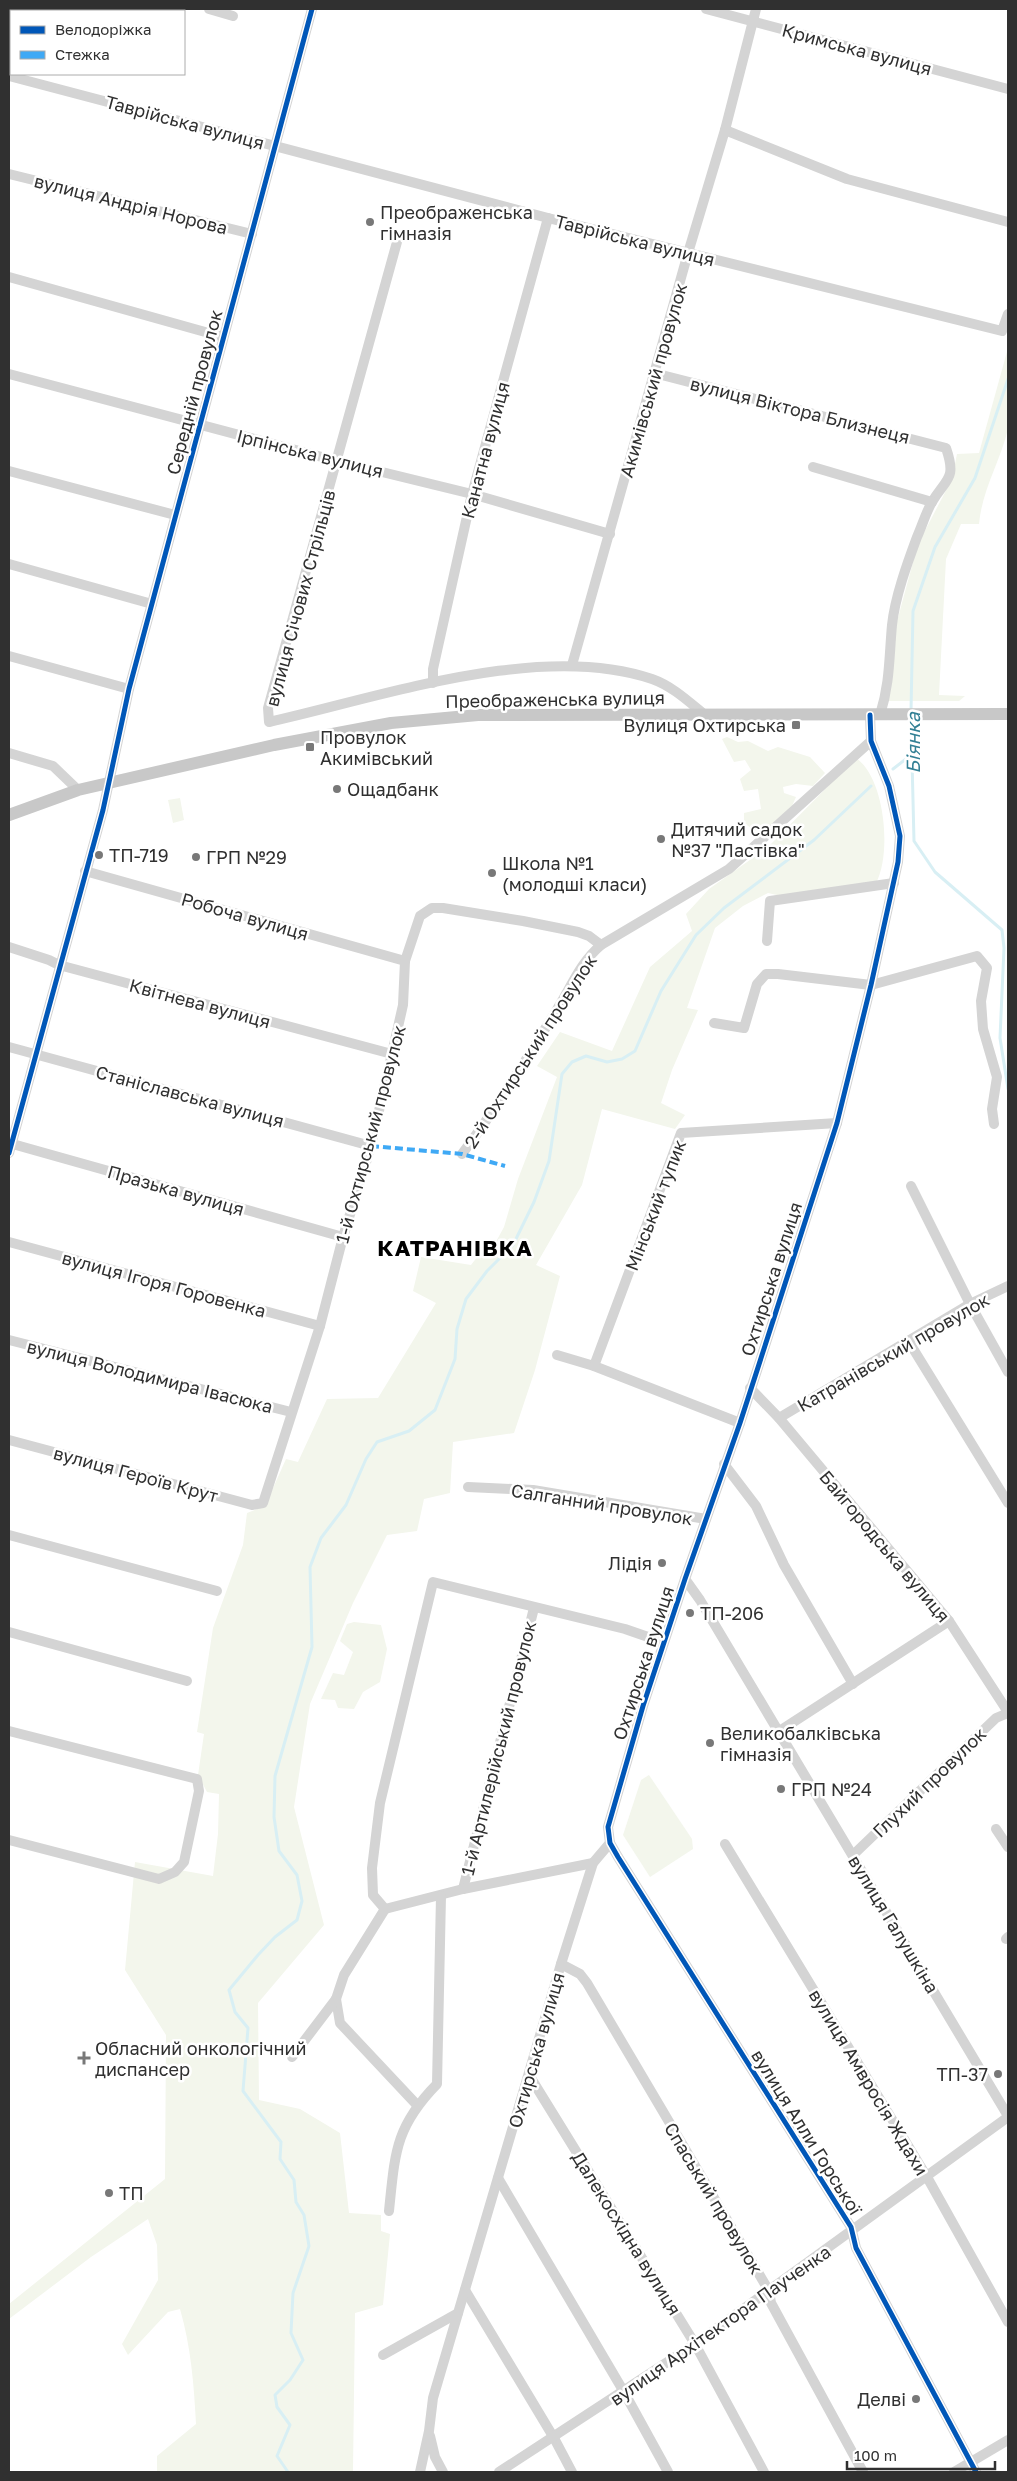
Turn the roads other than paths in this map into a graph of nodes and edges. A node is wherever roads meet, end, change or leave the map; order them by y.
1 (208, 9) edge
2 (312, 9) edge
3 (706, 9) edge
4 (756, 9) edge
5 (233, 16) dead end
6 (753, 21) junction
7 (9, 76) edge
8 (1008, 89) edge
9 (725, 130) junction
10 (276, 146) junction
11 (9, 174) edge
12 (548, 218) junction
13 (1008, 222) edge
14 (252, 234) junction
15 (397, 242) dead end
16 (688, 253) junction
17 (9, 277) edge
18 (1008, 314) edge
19 (223, 337) junction
20 (654, 372) junction
21 (9, 374) edge
22 (201, 425) junction
23 (337, 461) junction
24 (813, 468) dead end
25 (9, 471) edge
26 (472, 494) junction
27 (932, 502) junction
28 (175, 515) junction
29 (610, 534) junction
30 (9, 564) edge
31 (152, 604) junction
32 (9, 656) edge
33 (572, 665) junction
34 (434, 683) junction
35 (129, 689) junction
36 (1008, 714) edge
37 (705, 715) junction
38 (881, 715) junction
39 (871, 741) junction
40 (9, 753) edge
41 (110, 783) junction
42 (78, 790) junction
43 (9, 815) edge
44 (85, 871) junction
45 (894, 883) junction
46 (767, 941) dead end
47 (601, 945) junction
48 (9, 947) edge
49 (405, 961) junction
50 (59, 965) junction
51 (872, 985) junction
52 (714, 1023) dead end
53 (9, 1046) edge
54 (36, 1054) junction
55 (392, 1054) junction
56 (837, 1123) junction
57 (994, 1124) dead end
58 (10, 1146) edge
59 (370, 1146) junction
60 (462, 1154) dead end
61 (911, 1186) dead end
62 (343, 1237) junction
63 (9, 1242) edge
64 (1008, 1286) edge
65 (970, 1304) junction
66 (320, 1326) junction
67 (9, 1340) edge
68 (909, 1342) junction
69 (557, 1355) dead end
70 (594, 1366) junction
71 (1008, 1372) edge
72 (750, 1388) junction
73 (292, 1412) junction
74 (779, 1418) junction
75 (740, 1423) junction
76 (9, 1440) edge
77 (724, 1464) junction
78 (468, 1487) dead end
79 (263, 1503) joint
80 (1008, 1503) edge
81 (706, 1519) junction
82 (9, 1535) edge
83 (685, 1579) junction
84 (217, 1592) dead end
85 (534, 1608) junction
86 (949, 1621) junction
87 (9, 1632) edge
88 (662, 1646) junction
89 (186, 1681) dead end
90 (853, 1684) junction
91 (1008, 1712) edge
92 (9, 1731) edge
93 (778, 1732) junction
94 (996, 1829) dead end
95 (9, 1840) edge
96 (610, 1843) junction
97 (725, 1844) dead end
98 (1008, 1847) edge
99 (853, 1855) junction
100 (593, 1863) junction
101 (463, 1889) junction
102 (441, 1896) junction
103 (385, 1909) junction
104 (560, 1964) junction
105 (336, 1999) junction
106 (292, 2057) dead end
107 (529, 2075) junction
108 (416, 2105) junction
109 (1008, 2117) edge
110 (927, 2177) junction
111 (498, 2178) junction
112 (389, 2211) dead end
113 (852, 2232) junction
114 (465, 2290) junction
115 (769, 2291) junction
116 (458, 2313) junction
117 (1008, 2322) edge
118 (695, 2344) junction
119 (383, 2355) dead end
120 (624, 2392) junction
121 (429, 2432) junction
122 (554, 2438) junction
123 (1008, 2440) edge
124 (974, 2468) edge
125 (420, 2472) edge
126 (443, 2472) edge
127 (499, 2472) edge
128 (572, 2472) edge
129 (668, 2472) edge
130 (764, 2472) edge
131 (863, 2472) edge
132 (954, 2472) edge

1 - 5 street
2 - 10 street, Середній провулок
3 - 6 street, Кримська вулиця
4 - 6 street, Акимівський провулок
6 - 8 street, Кримська вулиця
6 - 9 street, Акимівський провулок
7 - 10 street, Таврійська вулиця
9 - 13 street
9 - 16 street, Акимівський провулок
10 - 12 street, Таврійська вулиця
10 - 14 street, Середній провулок
11 - 14 street, вулиця Андрія Норова
12 - 16 street, Таврійська вулиця
12 - 26 street, Канатна вулиця
14 - 19 street, Середній провулок
15 - 23 street, вулиця Січових Стрільців
16 - 18 street, Таврійська вулиця
16 - 20 street, Акимівський провулок
17 - 19 street
19 - 22 street, Середній провулок
20 - 27 street, вулиця Віктора Близнеця
20 - 29 street, Акимівський провулок
21 - 22 street, Ірпінська вулиця
22 - 23 street, Ірпінська вулиця
22 - 28 street, Середній провулок
23 - 26 street, Ірпінська вулиця
23 - 34 street, вулиця Січових Стрільців
24 - 27 street
25 - 28 street
26 - 29 street, Ірпінська вулиця
26 - 34 street, Канатна вулиця
27 - 38 street
28 - 31 street, Середній провулок
29 - 33 street, Акимівський провулок
30 - 31 street
31 - 35 street, Середній провулок
32 - 35 street
33 - 34 street
33 - 37 street
35 - 41 street, Середній провулок
36 - 38 main road, Преображенська вулиця
37 - 38 main road, Преображенська вулиця
37 - 41 main road, Преображенська вулиця
38 - 39 street, Охтирська вулиця
39 - 45 street, Охтирська вулиця
39 - 47 street, 2-й Охтирський провулок
40 - 42 street
41 - 42 main road, Преображенська вулиця
41 - 44 street, Середній провулок
42 - 43 main road, Преображенська вулиця
44 - 49 street, Робоча вулиця
44 - 50 street, Середній провулок
45 - 46 street
45 - 51 street, Охтирська вулиця
47 - 49 street, 1-й Охтирський провулок
47 - 60 street, 2-й Охтирський провулок
48 - 50 street, Квітнева вулиця
49 - 55 street, 1-й Охтирський провулок
50 - 54 street, Середній провулок
50 - 55 street, Квітнева вулиця
51 - 52 street
51 - 56 street, Охтирська вулиця
51 - 57 street
53 - 54 street, Станіславська вулиця
54 - 58 street, Середній провулок
54 - 59 street, Станіславська вулиця
55 - 59 street, 1-й Охтирський провулок
56 - 70 street, Мінський тупик
56 - 72 street, Охтирська вулиця
58 - 62 street, Празька вулиця
59 - 62 street, 1-й Охтирський провулок
61 - 65 street
62 - 66 street, 1-й Охтирський провулок
63 - 66 street, вулиця Ігоря Горовенка
64 - 65 street, Катранівський провулок
65 - 68 street, Катранівський провулок
65 - 71 street
66 - 73 street, 1-й Охтирський провулок
67 - 73 street, вулиця Володимира Івасюка
68 - 74 street, Катранівський провулок
68 - 80 street
69 - 70 street
70 - 75 street
72 - 74 street, Байгородська вулиця
72 - 75 street, Охтирська вулиця
73 - 79 street, 1-й Охтирський провулок
74 - 86 street, Байгородська вулиця
75 - 77 street, Охтирська вулиця
76 - 79 street, вулиця Героїв Крут
77 - 81 street, Охтирська вулиця
77 - 90 street
78 - 81 street, Салганний провулок
81 - 83 street, Охтирська вулиця
82 - 84 street
83 - 88 street, Охтирська вулиця
83 - 93 street, вулиця Галушкіна
85 - 88 street
85 - 101 street, 1-й Артилерійський провулок
85 - 103 street
86 - 90 street
86 - 91 street, Байгородська вулиця
87 - 89 street
88 - 96 street, Охтирська вулиця
90 - 93 street
91 - 99 street, Глухий провулок
92 - 95 street
93 - 99 street, вулиця Галушкіна
94 - 98 street
96 - 100 street, Охтирська вулиця
96 - 113 street, вулиця Алли Горської
97 - 110 street, вулиця Амвросія Ждахи
99 - 109 street, вулиця Галушкіна
100 - 101 street
100 - 104 street, Охтирська вулиця
101 - 102 street
102 - 103 street
102 - 108 street
103 - 105 street
104 - 107 street, Охтирська вулиця
104 - 115 street, Спаський провулок
105 - 106 street
105 - 108 street
107 - 111 street, Охтирська вулиця
107 - 118 street, Далекосхідна вулиця
108 - 112 street
109 - 110 street, вулиця Архітектора Паученка
110 - 113 street, вулиця Архітектора Паученка
110 - 117 street, вулиця Амвросія Ждахи
111 - 114 street, Охтирська вулиця
111 - 120 street
113 - 115 street, вулиця Архітектора Паученка
113 - 124 street, вулиця Алли Горської
114 - 116 street, Охтирська вулиця
114 - 122 street
115 - 118 street, вулиця Архітектора Паученка
115 - 131 street, Спаський провулок
116 - 119 street
116 - 121 street, Охтирська вулиця
118 - 120 street, вулиця Архітектора Паученка
118 - 130 street, Далекосхідна вулиця
120 - 122 street, вулиця Архітектора Паученка
120 - 129 street
121 - 125 street, Охтирська вулиця
121 - 126 street
122 - 127 street, вулиця Архітектора Паученка
122 - 128 street
123 - 124 street
124 - 132 street

